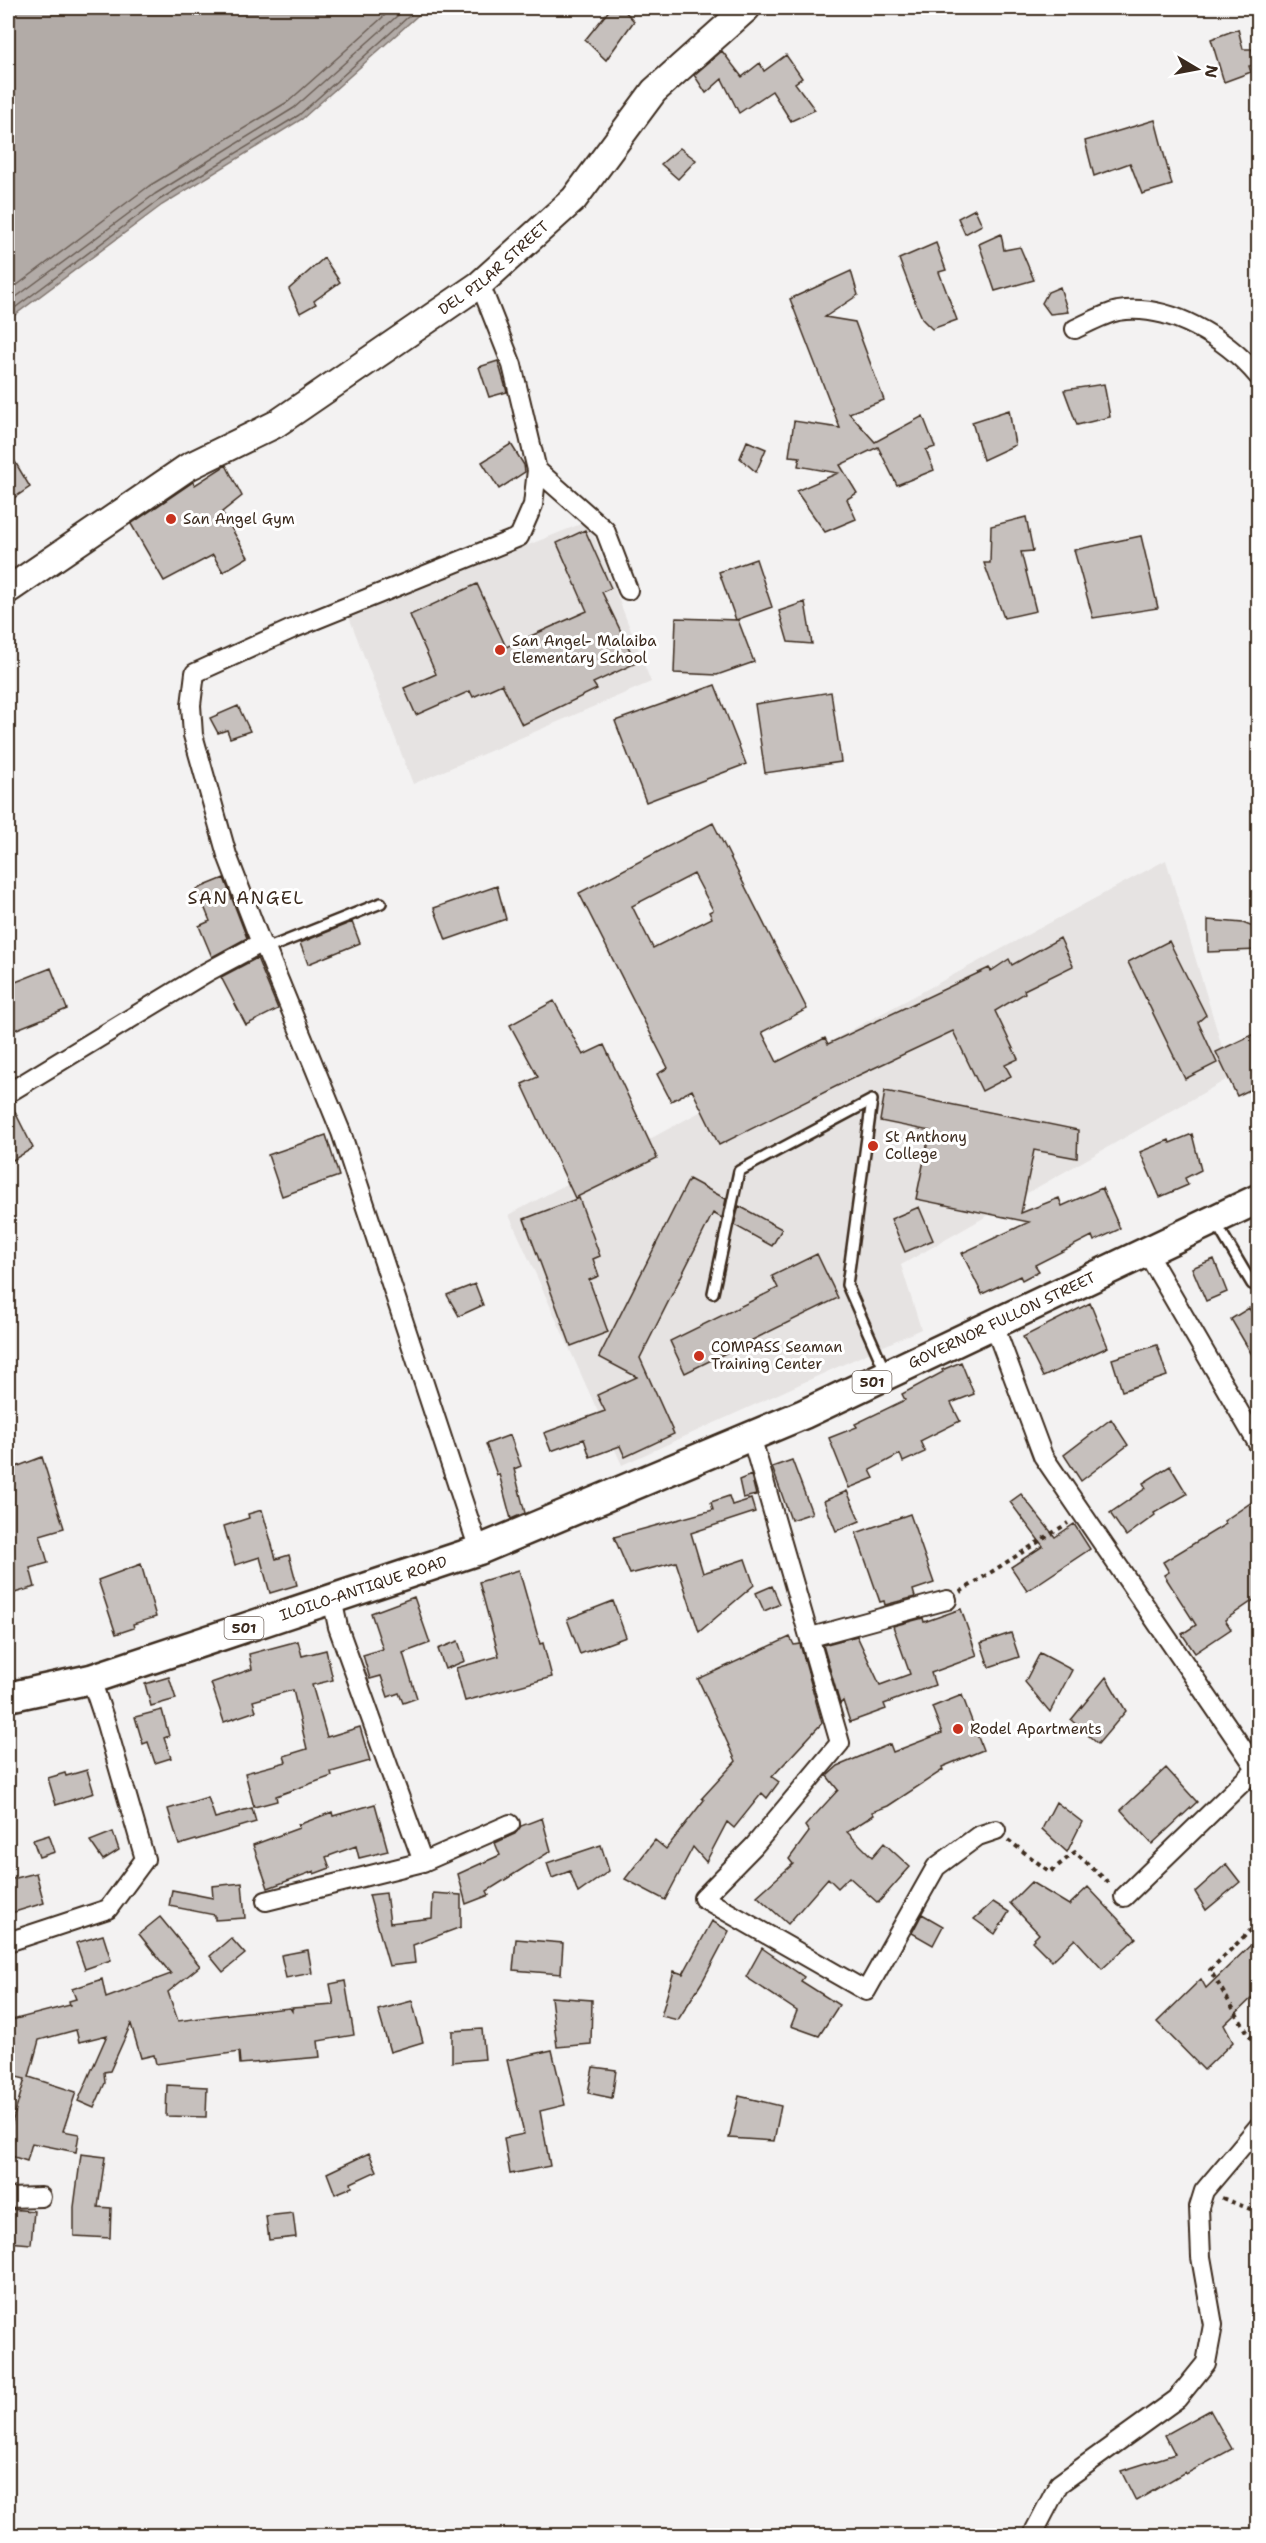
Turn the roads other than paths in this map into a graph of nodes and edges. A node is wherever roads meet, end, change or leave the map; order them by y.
1 (747, 8) edge
2 (480, 284) junction
3 (1075, 329) dead end
4 (1258, 376) edge
5 (537, 470) junction
6 (8, 590) edge
7 (628, 590) dead end
8 (381, 903) dead end
9 (263, 946) junction
10 (8, 1093) edge
11 (1258, 1199) edge
12 (1214, 1220) junction
13 (1146, 1251) junction
14 (1258, 1281) edge
15 (712, 1293) dead end
16 (994, 1325) junction
17 (888, 1375) junction
18 (751, 1436) junction
19 (1258, 1444) edge
20 (479, 1550) junction
21 (332, 1599) junction
22 (947, 1600) road end
23 (811, 1637) junction
24 (90, 1679) junction
25 (8, 1697) edge
26 (1258, 1769) edge
27 (510, 1824) dead end
28 (996, 1830) road end
29 (423, 1862) junction
30 (1124, 1897) road end
31 (266, 1901) dead end
32 (8, 1942) edge
33 (1258, 2127) edge
34 (41, 2197) dead end
35 (8, 2198) edge
36 (1035, 2535) edge

1 - 2 street, DEL PILAR STREET
2 - 5 street
2 - 6 street, DEL PILAR STREET
3 - 4 street
5 - 7 street
5 - 9 street
8 - 9 lane
9 - 10 street
9 - 20 street
11 - 12 main road, GOVERNOR FULLON STREET / 501
12 - 13 main road, GOVERNOR FULLON STREET / 501
12 - 14 lane
13 - 16 main road, GOVERNOR FULLON STREET / 501
13 - 19 street
15 - 17 lane
16 - 17 main road, GOVERNOR FULLON STREET / 501
16 - 26 street
17 - 18 main road, GOVERNOR FULLON STREET / 501
18 - 20 main road, GOVERNOR FULLON STREET / 501
18 - 23 street
20 - 21 main road, ILOILO-ANTIQUE ROAD / 501
21 - 24 main road, ILOILO-ANTIQUE ROAD / 501
21 - 29 street
22 - 23 street
23 - 28 street
24 - 25 main road, ILOILO-ANTIQUE ROAD / 501
24 - 32 street
26 - 30 street
27 - 29 street
29 - 31 street
33 - 36 street
34 - 35 street

